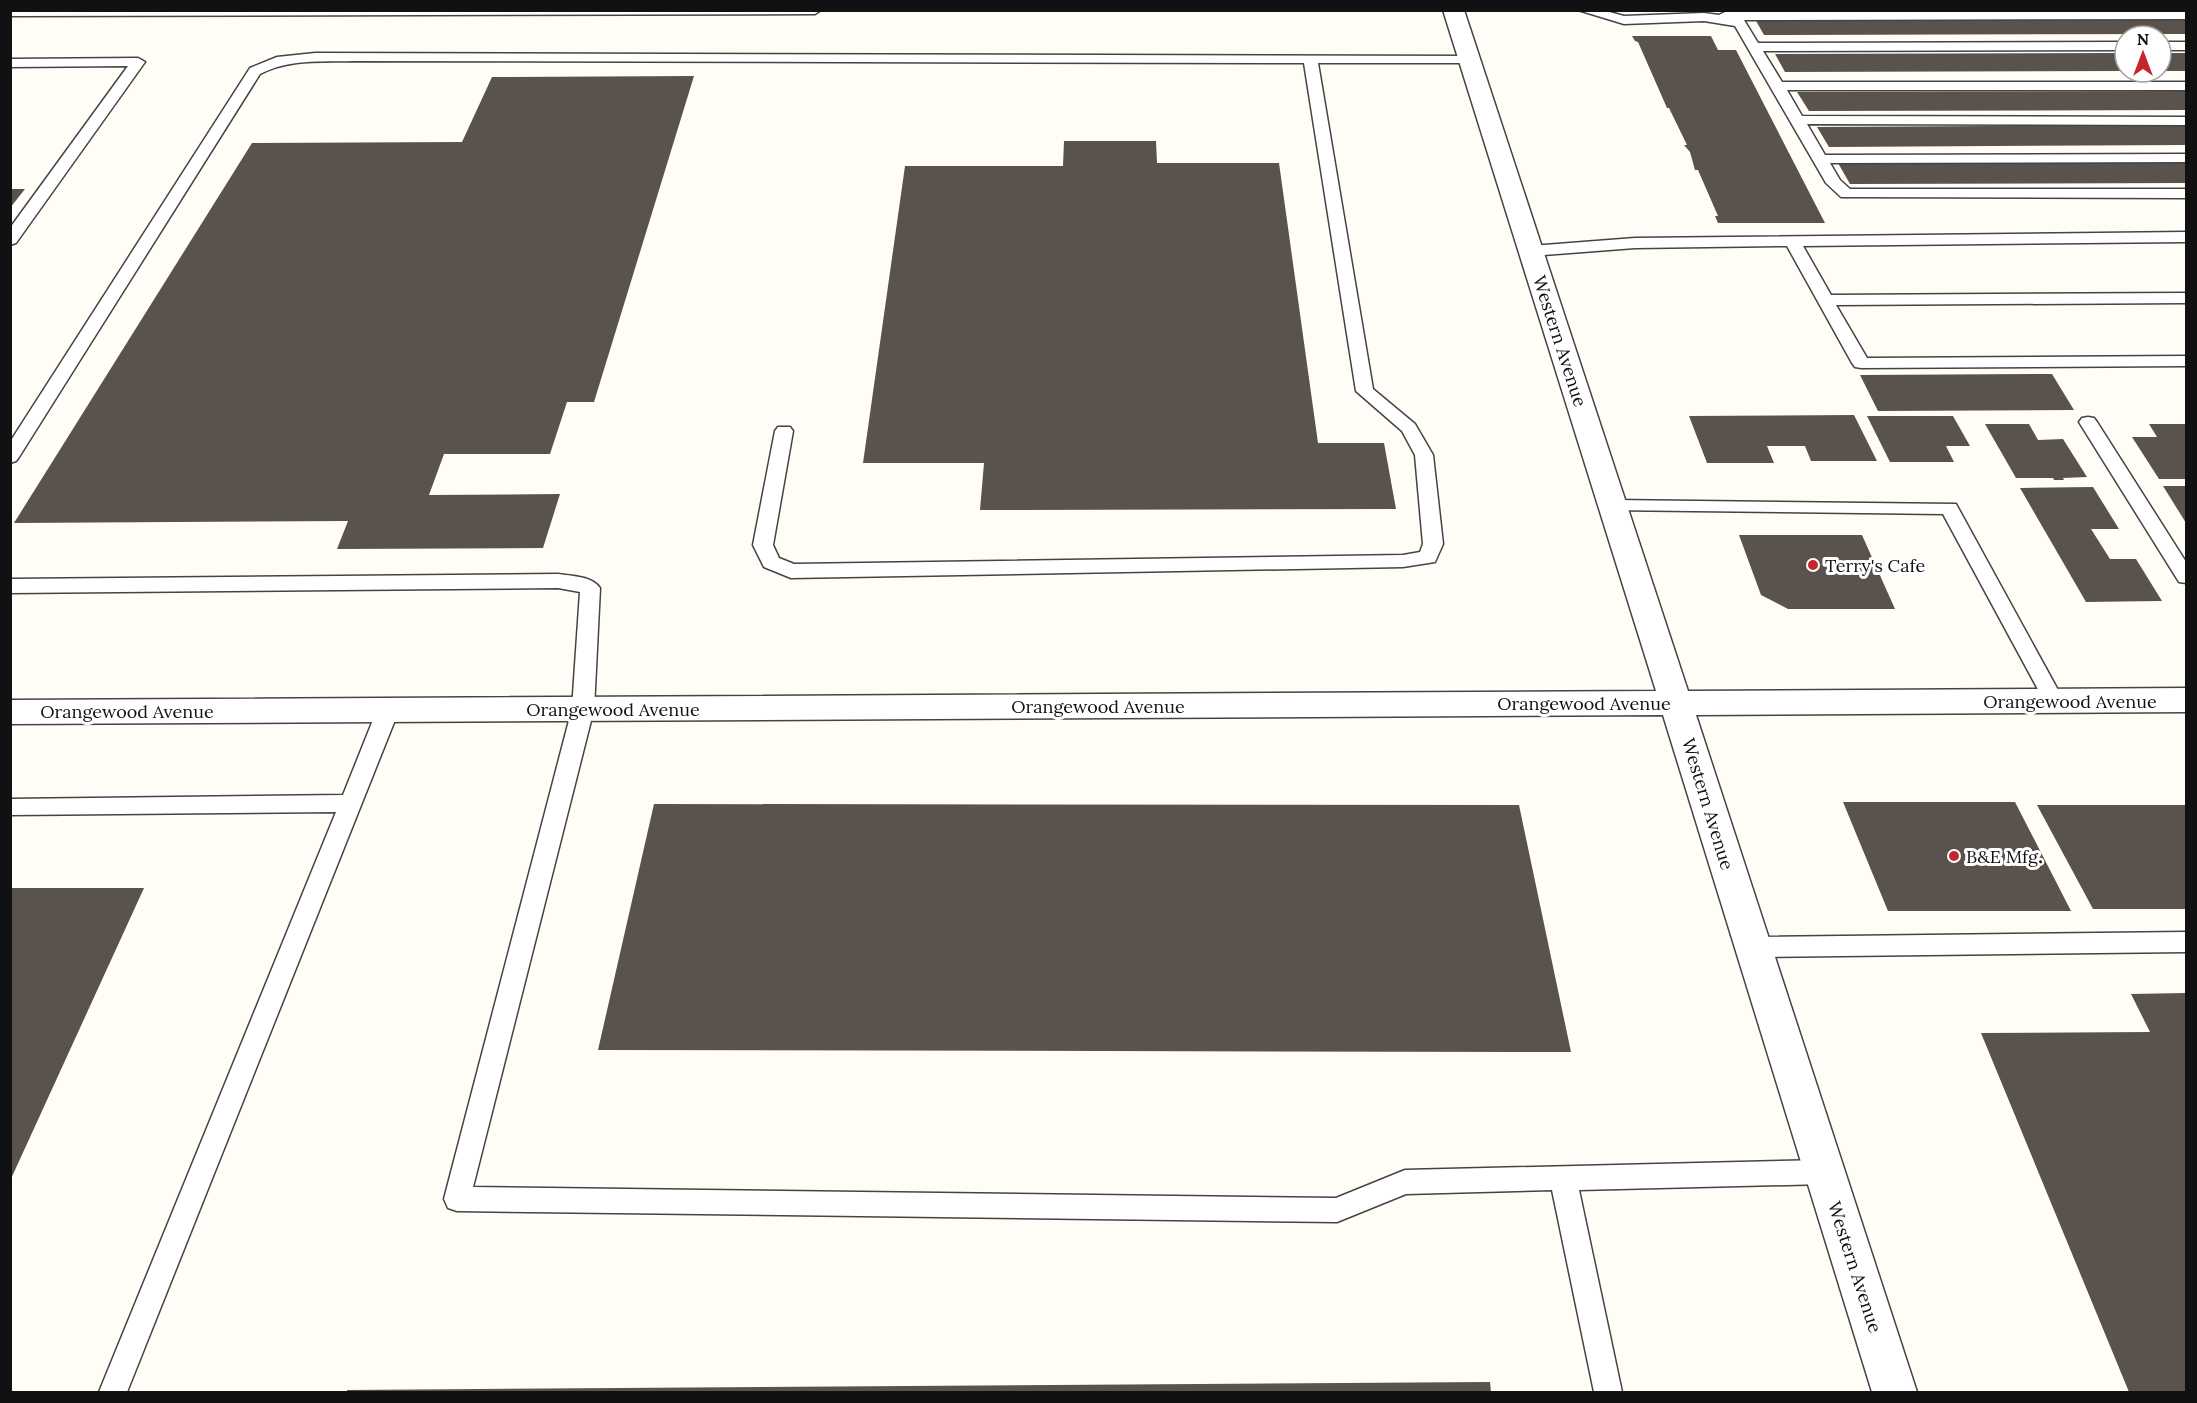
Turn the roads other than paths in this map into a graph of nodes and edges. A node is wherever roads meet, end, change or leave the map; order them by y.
1 (815, 10) edge
2 (1453, 10) edge
3 (1584, 10) edge
4 (424, 11) edge
5 (615, 11) edge
6 (10, 12) edge
7 (2187, 15) edge
8 (1704, 17) junction
9 (2113, 46) edge
10 (1755, 47) junction
11 (1310, 59) junction
12 (1468, 59) junction
13 (10, 63) edge
14 (1777, 86) junction
15 (2187, 86) edge
16 (1797, 120) junction
17 (2187, 121) edge
18 (2187, 158) edge
19 (1820, 159) junction
20 (2187, 194) edge
21 (2187, 237) edge
22 (10, 240) edge
23 (1792, 241) junction
24 (1531, 251) junction
25 (2187, 298) edge
26 (1826, 300) junction
27 (2187, 361) edge
28 (2088, 422) dead end
29 (784, 431) dead end
30 (10, 457) edge
31 (1613, 506) junction
32 (2187, 577) edge
33 (10, 586) edge
34 (2187, 700) edge
35 (2054, 701) junction
36 (1676, 703) junction
37 (583, 709) junction
38 (388, 710) junction
39 (10, 712) edge
40 (351, 803) junction
41 (10, 807) edge
42 (2187, 942) edge
43 (1753, 947) junction
44 (1825, 1172) junction
45 (1563, 1178) junction
46 (113, 1392) edge
47 (1608, 1392) edge
48 (1895, 1392) edge

1 - 5 lane
2 - 12 street, Western Avenue
3 - 8 lane
4 - 5 lane
4 - 6 lane
7 - 8 lane
8 - 10 lane
9 - 10 lane
10 - 14 lane
11 - 12 lane
11 - 29 lane
11 - 30 lane
12 - 24 street, Western Avenue
13 - 22 lane
14 - 15 lane
14 - 16 lane
16 - 17 lane
16 - 19 lane
18 - 19 lane
19 - 20 lane
21 - 23 lane
23 - 24 lane
23 - 26 lane
24 - 31 street, Western Avenue
25 - 26 lane
26 - 27 lane
28 - 32 lane
31 - 35 lane
31 - 36 street, Western Avenue
33 - 37 lane
34 - 35 street, Orangewood Avenue
35 - 36 street, Orangewood Avenue
36 - 37 street, Orangewood Avenue
36 - 43 street, Western Avenue
37 - 38 street, Orangewood Avenue
37 - 45 lane
38 - 39 street, Orangewood Avenue
38 - 40 lane
40 - 41 lane
40 - 46 lane
42 - 43 lane
43 - 44 street, Western Avenue
44 - 45 lane
44 - 48 street, Western Avenue
45 - 47 lane

